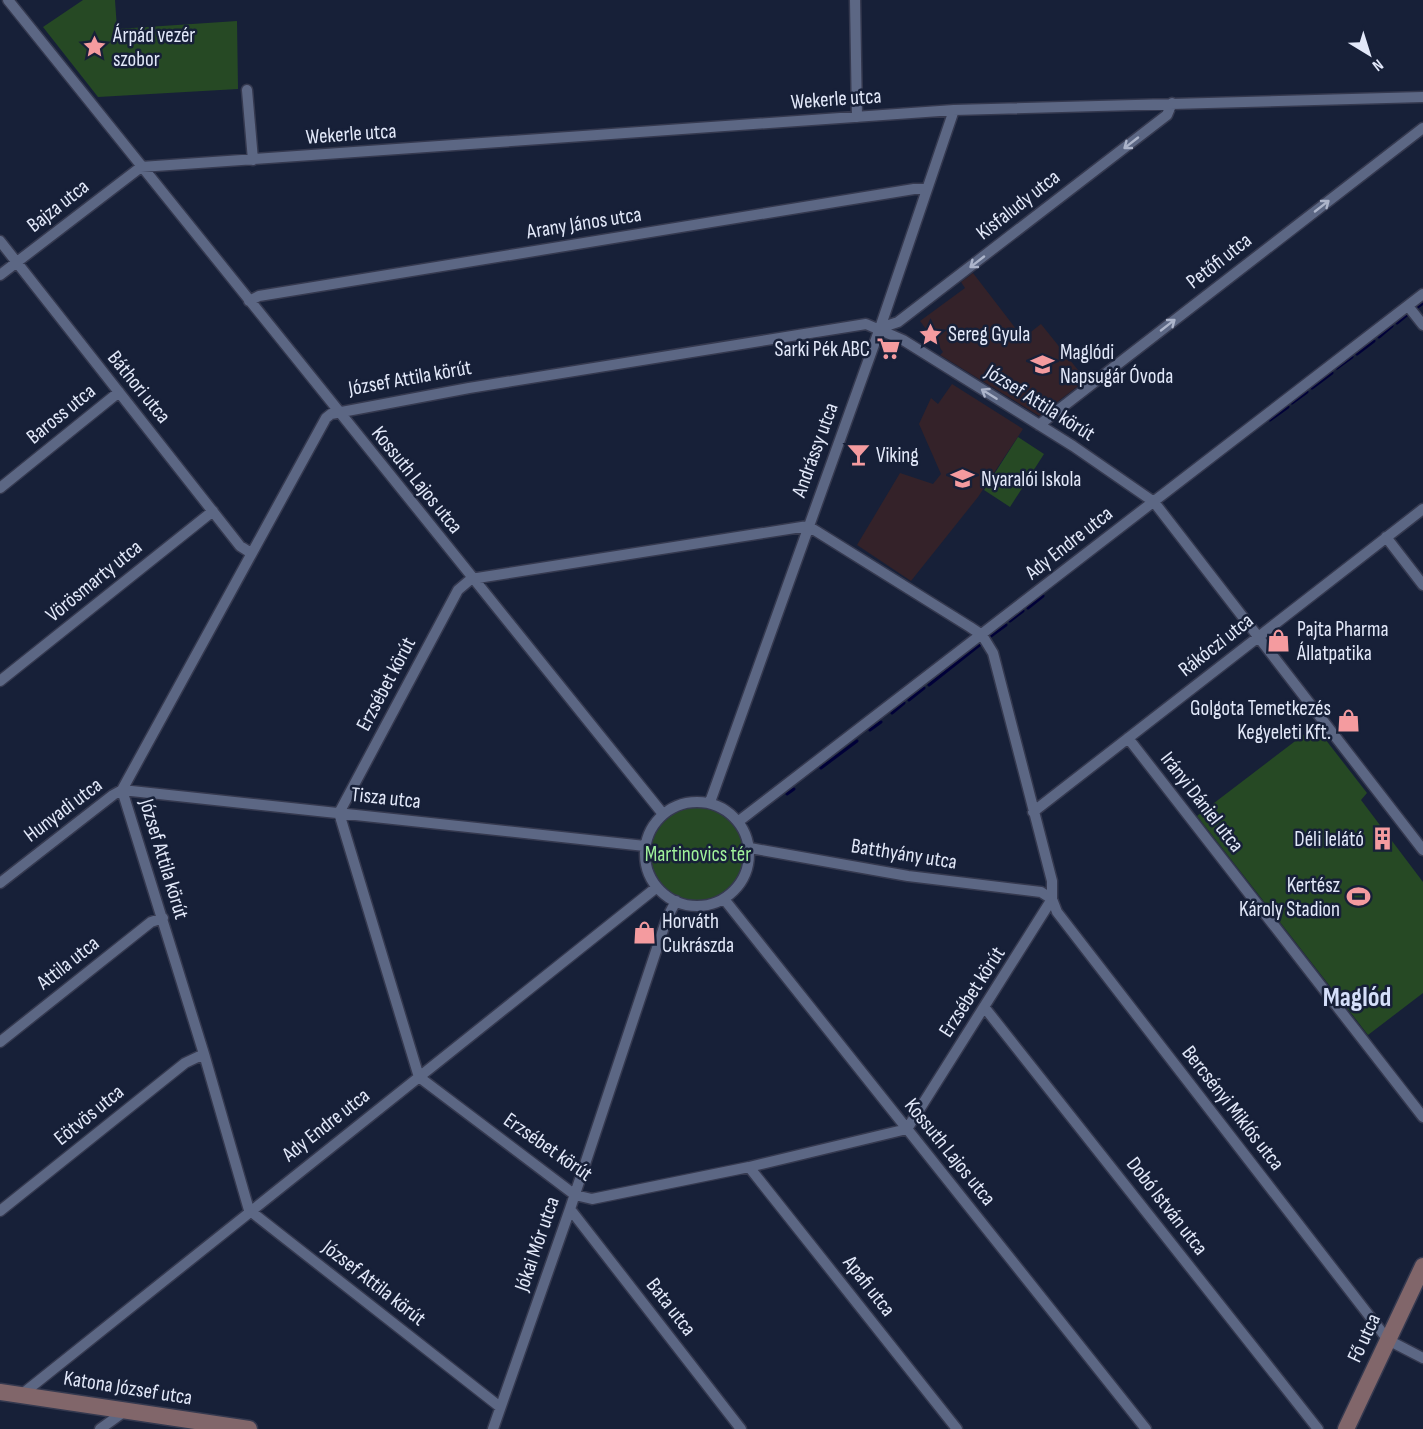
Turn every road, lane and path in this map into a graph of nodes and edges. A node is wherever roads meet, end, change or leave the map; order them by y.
1 (8, 0) edge
2 (855, 0) edge
3 (247, 90) dead end
4 (1423, 97) edge
5 (1172, 103) junction
6 (954, 110) junction
7 (857, 117) junction
8 (1423, 128) edge
9 (253, 160) junction
10 (141, 167) junction
11 (925, 189) junction
12 (0, 241) edge
13 (17, 262) junction
14 (0, 275) edge
15 (1423, 294) edge
16 (249, 301) junction
17 (1408, 306) junction
18 (1423, 325) edge
19 (880, 328) junction
20 (119, 392) junction
21 (336, 411) junction
22 (1039, 425) junction
23 (0, 488) edge
24 (1154, 502) junction
25 (1423, 509) edge
26 (213, 511) junction
27 (808, 526) junction
28 (1386, 537) junction
29 (251, 553) junction
30 (471, 579) junction
31 (1423, 585) edge
32 (982, 635) junction
33 (1258, 637) junction
34 (0, 681) edge
35 (1128, 738) junction
36 (122, 790) junction
37 (710, 802) junction
38 (1033, 812) junction
39 (339, 813) junction
40 (663, 814) junction
41 (739, 821) junction
42 (645, 846) junction
43 (750, 848) junction
44 (1423, 849) edge
45 (0, 883) edge
46 (657, 887) junction
47 (724, 899) junction
48 (1052, 899) junction
49 (676, 902) junction
50 (163, 918) junction
51 (985, 1008) junction
52 (0, 1042) edge
53 (204, 1054) junction
54 (419, 1077) junction
55 (1423, 1116) edge
56 (907, 1129) junction
57 (749, 1167) junction
58 (575, 1195) junction
59 (570, 1209) junction
60 (249, 1210) junction
61 (0, 1211) edge
62 (1423, 1266) edge
63 (1388, 1340) junction
64 (1423, 1358) edge
65 (0, 1392) edge
66 (21, 1395) junction
67 (500, 1407) junction
68 (125, 1410) junction
69 (100, 1429) edge
70 (249, 1429) edge
71 (493, 1429) edge
72 (741, 1429) edge
73 (957, 1429) edge
74 (1146, 1429) edge
75 (1318, 1429) edge
76 (1346, 1429) edge

1 - 10 street, Kossuth Lajos utca
2 - 7 street
3 - 9 street
4 - 5 street, Wekerle utca
5 - 6 street, Wekerle utca
5 -> 19 street, Kisfaludy utca
6 - 7 street, Wekerle utca
6 - 11 street, Andrássy utca
7 - 9 street, Wekerle utca
22 -> 8 street, Petőfi utca
9 - 10 street, Wekerle utca
10 - 13 street, Bajza utca
10 - 16 street, Kossuth Lajos utca
11 - 16 street, Arany János utca
11 - 19 street, Andrássy utca
12 - 13 street, Báthori utca
13 - 14 street, Bajza utca
13 - 20 street, Báthori utca
15 - 17 street, Ady Endre utca
16 - 21 street, Kossuth Lajos utca
17 - 18 street
17 - 24 street, Ady Endre utca
19 - 21 street, József Attila körút
22 -> 19 street, József Attila körút
19 - 27 street, Andrássy utca
20 - 23 street, Baross utca
20 - 26 street, Báthori utca
21 - 29 street, József Attila körút
21 - 30 street, Kossuth Lajos utca
22 - 24 street, József Attila körút
24 - 32 street, Ady Endre utca
24 - 33 street, József Attila körút
25 - 28 street, Rákóczi utca
26 - 29 street, Báthori utca
26 - 34 street, Vörösmarty utca
27 - 30 street
27 - 32 street
27 - 37 street, Andrássy utca
28 - 31 street
28 - 33 street, Rákóczi utca
29 - 36 street, József Attila körút
30 - 39 street, Erzsébet körút
30 - 40 street, Kossuth Lajos utca
32 - 38 street
32 - 41 street, Ady Endre utca
33 - 35 street, Rákóczi utca
33 - 44 street, József Attila körút
35 - 38 street, Rákóczi utca
35 - 55 street, Irányi Dániel utca
36 - 39 street, Tisza utca
36 - 45 street, Hunyadi utca
36 - 50 street, József Attila körút
37 - 40 street
37 - 41 street
38 - 48 street
39 - 42 street, Tisza utca
39 - 54 street
40 - 42 street
41 - 43 street
42 - 46 street
43 - 47 street
43 - 48 street, Batthyány utca
46 - 49 street
46 - 54 street, Ady Endre utca
47 - 49 street
47 - 56 street, Kossuth Lajos utca
48 - 51 street, Erzsébet körút
48 - 63 street, Bercsényi Miklós utca
49 - 58 street, Jókai Mór utca
50 - 52 street, Attila utca
50 - 53 street, József Attila körút
51 - 56 street, Erzsébet körút
51 - 75 street, Dobó István utca
53 - 60 street, József Attila körút
53 - 61 street, Eötvös utca
54 - 58 street, Erzsébet körút
54 - 60 street, Ady Endre utca
56 - 57 street, Erzsébet körút
56 - 74 street, Kossuth Lajos utca
57 - 58 street, Erzsébet körút
57 - 73 street, Apafi utca
58 - 59 street, Jókai Mór utca
59 - 67 street, Jókai Mór utca
59 - 72 street, Bata utca
60 - 66 street, Ady Endre utca
60 - 67 street, József Attila körút
62 - 63 main road, Fő utca
63 - 64 street
63 - 76 main road, Fő utca
65 - 66 main road, Katona József utca
66 - 68 main road, Katona József utca
67 - 71 street, Jókai Mór utca
68 - 69 street
68 - 70 main road, Katona József utca

